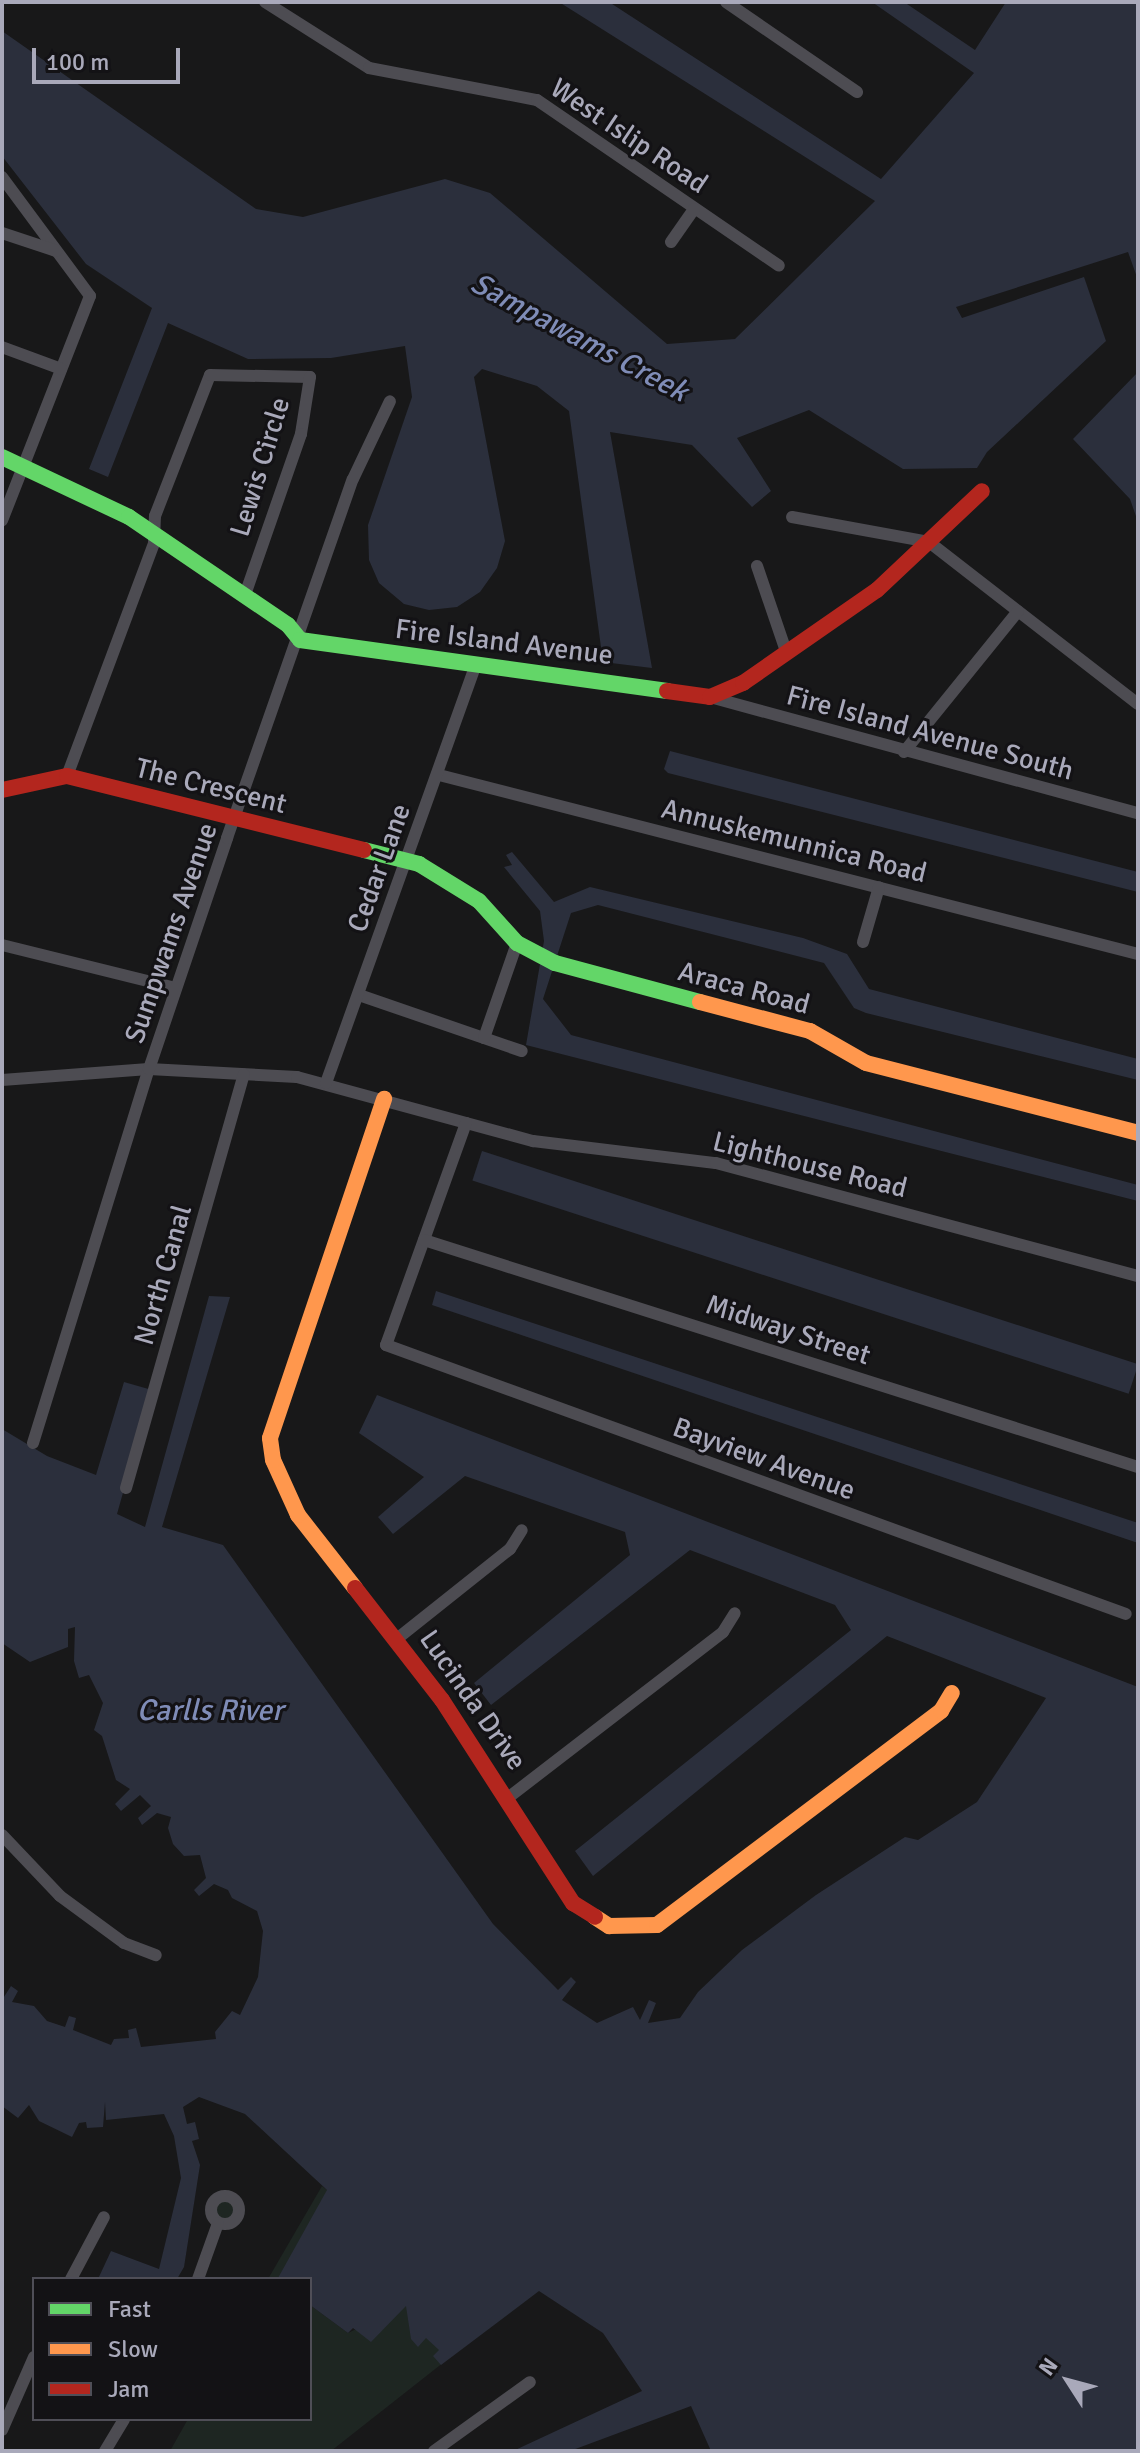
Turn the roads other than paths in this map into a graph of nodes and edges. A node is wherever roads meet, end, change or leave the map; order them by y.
1 (265, 2) edge
2 (726, 2) edge
3 (857, 92) dead end
4 (2, 177) edge
5 (694, 209) junction
6 (2, 233) edge
7 (671, 242) dead end
8 (57, 251) junction
9 (779, 266) dead end
10 (2, 347) edge
11 (61, 369) junction
12 (390, 401) dead end
13 (2, 457) edge
14 (23, 467) junction
15 (982, 491) dead end
16 (792, 517) dead end
17 (2, 520) edge
18 (154, 532) junction
19 (929, 542) junction
20 (757, 566) dead end
21 (245, 595) junction
22 (1018, 611) junction
23 (300, 640) junction
24 (787, 654) junction
25 (475, 668) junction
26 (710, 697) junction
27 (1138, 704) edge
28 (904, 752) junction
29 (439, 775) junction
30 (67, 776) junction
31 (2, 790) edge
32 (1138, 813) edge
33 (236, 821) junction
34 (406, 863) junction
35 (879, 887) junction
36 (863, 942) dead end
37 (517, 943) junction
38 (2, 945) edge
39 (1138, 954) edge
40 (176, 988) junction
41 (359, 995) junction
42 (484, 1038) junction
43 (522, 1051) dead end
44 (149, 1069) junction
45 (244, 1074) junction
46 (2, 1080) edge
47 (326, 1083) junction
48 (384, 1099) junction
49 (466, 1123) junction
50 (1138, 1133) edge
51 (424, 1240) junction
52 (1138, 1276) edge
53 (33, 1443) dead end
54 (1138, 1467) edge
55 (126, 1488) dead end
56 (522, 1530) dead end
57 (735, 1613) dead end
58 (1126, 1614) dead end
59 (398, 1638) junction
60 (952, 1693) dead end
61 (509, 1797) junction
62 (2, 1835) edge
63 (156, 1955) dead end
64 (104, 2217) dead end
65 (218, 2223) dead end
66 (72, 2277) edge
67 (199, 2277) edge
68 (32, 2362) edge
69 (530, 2382) dead end
70 (123, 2421) edge
71 (2, 2430) edge
72 (105, 2451) edge
73 (434, 2451) edge

1 - 5 street, West Islip Road
2 - 3 street
4 - 8 street
5 - 7 street
5 - 9 street, West Islip Road
6 - 8 street
8 - 11 street
10 - 11 street
11 - 14 street
12 - 23 street, Sumpwams Avenue
13 - 14 street
14 - 17 street
14 - 18 street
15 - 19 street
16 - 19 street
18 - 21 street
18 - 21 street, Lewis Circle
18 - 30 street
19 - 22 street
19 - 24 street
20 - 24 street
21 - 23 street
22 - 27 street
22 - 28 street
23 - 25 street, Fire Island Avenue
23 - 33 street, Sumpwams Avenue
24 - 26 street
25 - 26 street, Fire Island Avenue
25 - 29 street, Cedar Lane
26 - 28 street, Fire Island Avenue South
28 - 32 street, Fire Island Avenue South
29 - 34 street, Cedar Lane
29 - 35 street, Annuskemunnica Road
30 - 31 street, The Crescent
30 - 33 street, The Crescent
33 - 34 street, The Crescent
33 - 40 street, Sumpwams Avenue
34 - 37 street, Araca Road
34 - 41 street, Cedar Lane
35 - 36 street
35 - 39 street, Annuskemunnica Road
37 - 42 street
37 - 50 street, Araca Road
38 - 40 street
40 - 44 street, Sumpwams Avenue
41 - 42 street
41 - 47 street, Cedar Lane
42 - 43 street
44 - 45 street
44 - 46 street
44 - 53 street, Sumpwams Avenue
45 - 47 street
45 - 55 street, North Canal
47 - 48 street
48 - 49 street
48 - 59 street, Lucinda Drive
49 - 51 street
49 - 52 street, Lighthouse Road
51 - 54 street, Midway Street
51 - 58 street, Bayview Avenue
56 - 59 street
57 - 61 street
59 - 61 street, Lucinda Drive
60 - 61 street, Lucinda Drive
62 - 63 street
64 - 66 street
65 - 67 street
68 - 71 street
69 - 73 street
70 - 72 street

